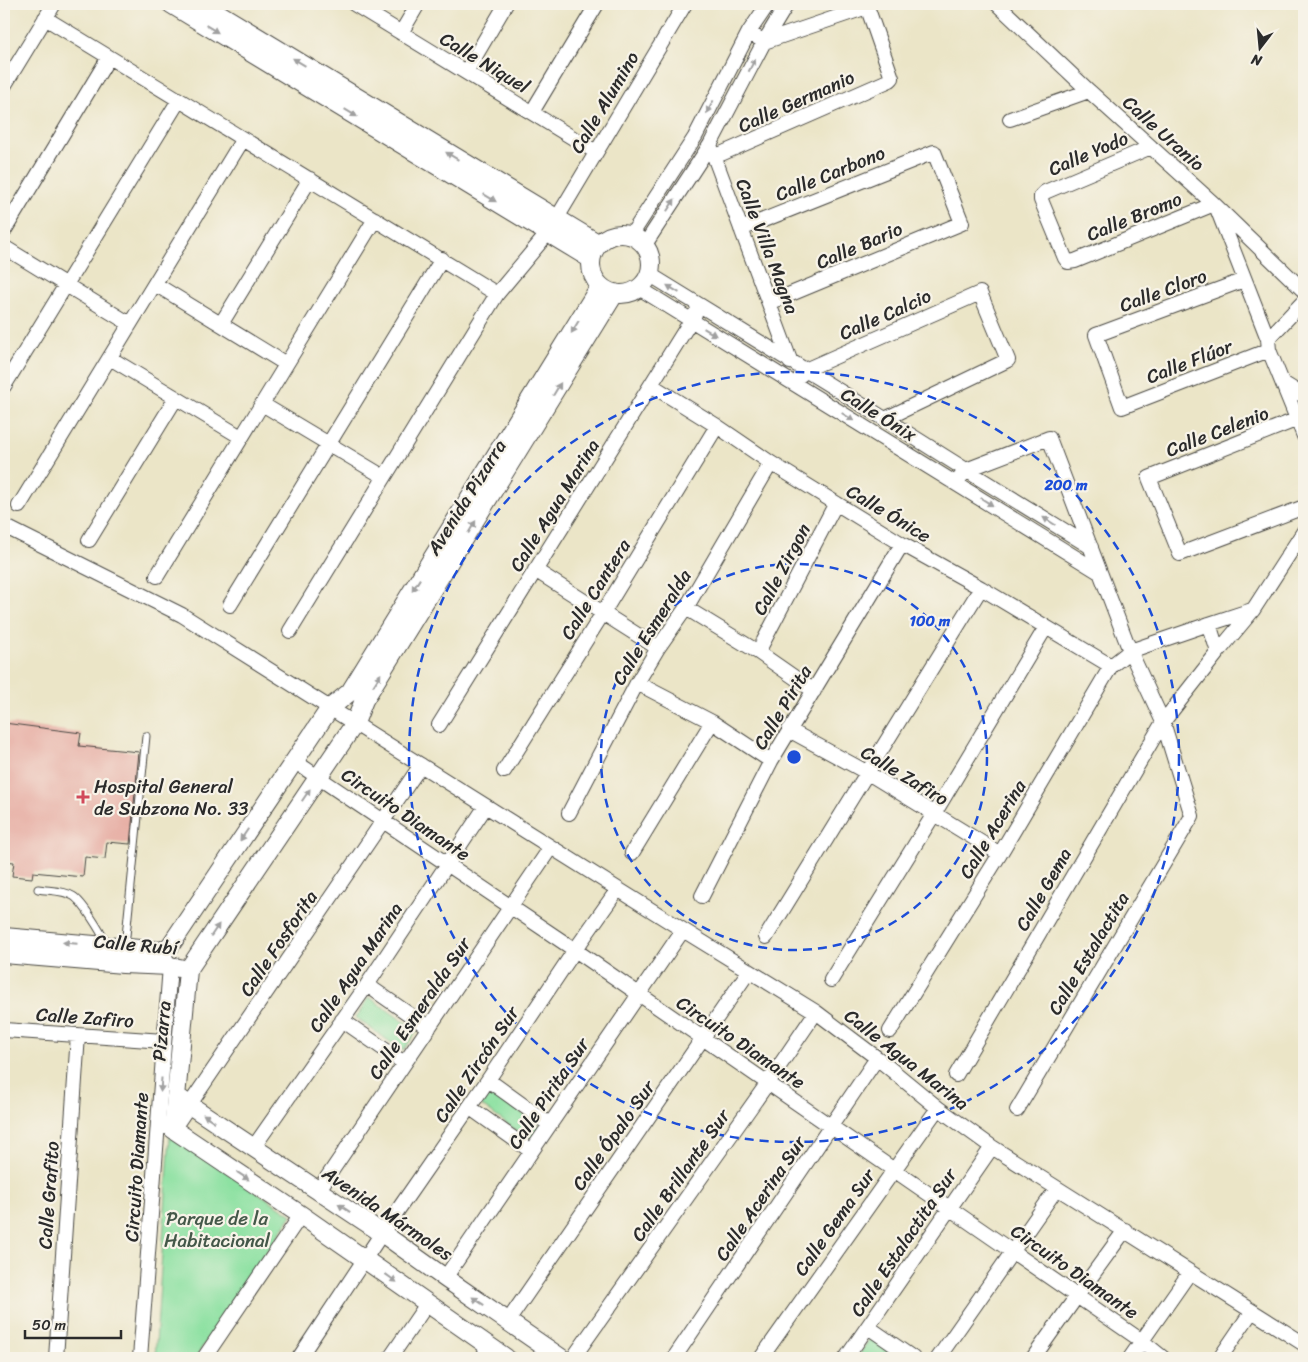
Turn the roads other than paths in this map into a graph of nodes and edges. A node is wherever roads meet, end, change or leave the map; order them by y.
1 (54, 4) edge
2 (171, 4) edge
3 (203, 4) edge
4 (354, 4) edge
5 (418, 4) edge
6 (506, 4) edge
7 (598, 4) edge
8 (684, 4) edge
9 (768, 4) edge
10 (787, 4) edge
11 (997, 4) edge
12 (45, 18) junction
13 (750, 32) junction
14 (401, 33) junction
15 (248, 41) junction
16 (764, 42) junction
17 (110, 58) junction
18 (466, 72) junction
19 (4, 86) edge
20 (1089, 91) junction
21 (179, 100) junction
22 (532, 112) junction
23 (1010, 118) dead end
24 (695, 136) junction
25 (243, 139) junction
26 (1151, 147) junction
27 (712, 151) junction
28 (596, 152) junction
29 (934, 152) joint
30 (310, 179) junction
31 (1215, 205) junction
32 (375, 219) junction
33 (552, 226) junction
34 (741, 229) junction
35 (4, 231) edge
36 (637, 241) junction
37 (4, 248) edge
38 (595, 252) junction
39 (442, 259) junction
40 (1068, 262) joint
41 (1244, 280) junction
42 (644, 281) junction
43 (155, 284) junction
44 (66, 285) junction
45 (608, 290) junction
46 (1304, 291) edge
47 (497, 294) junction
48 (1304, 300) edge
49 (769, 303) junction
50 (701, 306) junction
51 (691, 321) junction
52 (130, 324) junction
53 (221, 324) junction
54 (1268, 344) junction
55 (110, 358) junction
56 (790, 360) junction
57 (286, 364) junction
58 (805, 370) junction
59 (791, 382) junction
60 (1283, 383) junction
61 (651, 385) junction
62 (4, 386) edge
63 (1304, 396) edge
64 (176, 398) junction
65 (262, 404) junction
66 (1122, 407) joint
67 (886, 419) junction
68 (1298, 420) junction
69 (716, 426) junction
70 (1304, 436) edge
71 (241, 438) junction
72 (328, 445) junction
73 (771, 463) junction
74 (966, 470) junction
75 (384, 477) junction
76 (956, 483) junction
77 (836, 503) junction
78 (19, 506) dead end
79 (1304, 507) edge
80 (4, 526) edge
81 (1304, 531) edge
82 (89, 540) dead end
83 (902, 544) junction
84 (1091, 547) junction
85 (535, 570) junction
86 (1100, 572) junction
87 (156, 576) dead end
88 (981, 588) junction
89 (230, 605) dead end
90 (686, 608) junction
91 (1253, 610) junction
92 (603, 613) junction
93 (1209, 624) junction
94 (1046, 627) junction
95 (290, 631) dead end
96 (658, 648) junction
97 (1130, 651) junction
98 (758, 652) junction
99 (1218, 652) junction
100 (1111, 666) junction
101 (637, 683) junction
102 (814, 691) junction
103 (357, 696) junction
104 (330, 708) junction
105 (712, 722) junction
106 (1163, 722) junction
107 (355, 723) junction
108 (439, 725) dead end
109 (789, 730) junction
110 (146, 736) dead end
111 (771, 760) junction
112 (294, 761) junction
113 (421, 766) junction
114 (504, 770) dead end
115 (868, 773) junction
116 (318, 777) junction
117 (486, 806) junction
118 (569, 813) dead end
119 (934, 814) junction
120 (384, 821) junction
121 (551, 847) junction
122 (632, 853) dead end
123 (1000, 854) junction
124 (447, 864) junction
125 (38, 889) dead end
126 (618, 889) junction
127 (702, 896) dead end
128 (511, 908) junction
129 (683, 930) junction
130 (4, 937) edge
131 (766, 937) dead end
132 (575, 950) junction
133 (119, 953) junction
134 (4, 954) edge
135 (167, 954) junction
136 (188, 970) junction
137 (749, 971) junction
138 (830, 980) dead end
139 (367, 984) junction
140 (638, 994) junction
141 (816, 1012) junction
142 (342, 1020) junction
143 (429, 1028) junction
144 (4, 1030) edge
145 (890, 1031) dead end
146 (78, 1035) junction
147 (702, 1038) junction
148 (164, 1041) junction
149 (877, 1058) junction
150 (404, 1062) junction
151 (956, 1075) dead end
152 (488, 1080) junction
153 (767, 1084) junction
154 (183, 1101) junction
155 (469, 1107) junction
156 (938, 1108) junction
157 (1017, 1110) dead end
158 (549, 1124) junction
159 (166, 1126) junction
160 (832, 1127) junction
161 (992, 1147) junction
162 (253, 1148) junction
163 (531, 1151) junction
164 (894, 1170) junction
165 (1057, 1188) junction
166 (318, 1191) junction
167 (949, 1208) junction
168 (301, 1215) junction
169 (1125, 1230) junction
170 (382, 1233) junction
171 (1012, 1252) junction
172 (365, 1260) junction
173 (1190, 1272) junction
174 (445, 1278) junction
175 (1077, 1296) junction
176 (427, 1304) junction
177 (1252, 1311) junction
178 (508, 1321) junction
179 (868, 1327) junction
180 (1142, 1341) junction
181 (1304, 1344) edge
182 (485, 1353) edge
183 (56, 1358) edge
184 (140, 1358) edge
185 (204, 1358) edge
186 (299, 1358) edge
187 (390, 1358) edge
188 (506, 1358) edge
189 (561, 1358) edge
190 (573, 1358) edge
191 (674, 1358) edge
192 (761, 1358) edge
193 (846, 1358) edge
194 (913, 1358) edge
195 (938, 1358) edge
196 (1033, 1358) edge
197 (1130, 1358) edge
198 (1164, 1358) edge
199 (1220, 1358) edge

1 - 12 street
2 -> 15 street
3 - 15 street
4 - 14 street, Calle Niquel
5 - 14 street
6 - 18 street
7 - 22 street
8 - 28 street, Calle Alumino
9 - 13 street
10 - 16 street
11 - 20 street, Calle Uranio
12 - 17 street
12 - 19 street
13 - 16 street
13 -> 24 street
14 - 18 street, Calle Niquel
15 - 33 street
27 -> 16 street
16 - 27 street, Calle Germanio
17 - 21 street
17 - 35 street
18 - 22 street, Calle Niquel
20 - 23 street
20 - 26 street, Calle Uranio
21 - 25 street
21 - 44 street
22 - 28 street, Calle Niquel
24 - 27 street
24 - 36 street
25 - 30 street
25 - 43 street
26 - 31 street, Calle Uranio
26 - 40 street, Calle Yodo
27 - 34 street, Calle Villa Magna
36 -> 27 street
28 - 33 street, Calle Alumino
29 - 34 street, Calle Carbono
29 - 49 street, Calle Bario
30 - 32 street
30 - 53 street
31 - 40 street, Calle Bromo
31 - 41 street
31 - 46 street, Calle Uranio
32 - 39 street
32 - 57 street
33 - 38 street
33 - 47 street, Calle Alumino
34 - 49 street, Calle Villa Magna
36 - 38 street
36 - 42 street
37 - 44 street
38 - 45 street
39 - 47 street
39 - 72 street
41 - 54 street
41 - 66 street, Calle Cloro
42 - 45 street
50 -> 42 street, Calle Ónix
42 - 51 street, Calle Ónix
43 - 52 street
43 - 53 street
44 - 52 street
44 - 62 street
45 - 103 street, Avenida Pizarra
47 - 75 street, Calle Alumino
48 - 54 street
49 - 56 street, Calle Villa Magna
50 - 51 street, Calle Agua Marina
50 - 56 street, Calle Ónix
51 -> 59 street, Calle Ónix
51 - 61 street, Calle Agua Marina
52 - 55 street
53 - 57 street
54 - 60 street
54 - 66 street, Calle Flúor
55 - 64 street
55 - 78 street
56 - 58 street, Calle Ónix
56 - 59 street
57 - 65 street
58 - 59 street
58 - 67 street, Calle Ónix
58 - 67 street, Calle Calcio
59 -> 76 street, Calle Ónix
60 - 63 street
60 - 68 street
61 - 69 street, Calle Ónice
61 - 85 street, Calle Agua Marina
64 - 71 street
64 - 82 street
65 - 71 street
65 - 72 street
67 - 74 street, Calle Ónix
68 - 70 street
68 - 79 street, Calle Celenio
69 - 73 street, Calle Ónice
69 - 92 street, Calle Cantera
71 - 87 street
72 - 75 street
72 - 89 street
73 - 77 street, Calle Ónice
73 - 90 street, Calle Esmeralda
74 - 76 street
84 -> 74 street, Calle Ónix
74 - 84 street
75 - 95 street, Calle Alumino
76 -> 86 street, Calle Ónix
77 - 83 street, Calle Ónice
77 - 98 street, Calle Zirgon
80 - 104 street, Calle Agua Marina
81 - 91 street, Calle Gema
83 - 88 street, Calle Ónice
83 - 102 street, Calle Pirita
84 - 86 street
85 - 92 street
85 - 108 street, Calle Agua Marina
86 - 97 street
88 - 94 street, Calle Ónice
88 - 115 street
90 - 96 street, Calle Esmeralda
90 - 98 street
91 - 93 street, Calle Acerina
91 - 99 street, Calle Gema
92 - 96 street
92 - 114 street, Calle Cantera
93 - 97 street, Calle Acerina
93 - 99 street
94 - 100 street, Calle Ónice
94 - 119 street
96 - 101 street, Calle Esmeralda
97 - 100 street, Calle Acerina
97 - 106 street
98 - 102 street
99 - 106 street, Calle Gema
100 - 123 street, Calle Acerina
101 - 105 street
101 - 118 street, Calle Esmeralda
102 - 109 street, Calle Pirita
103 - 104 street, Avenida Pizarra
103 - 107 street, Avenida Pizarra
104 - 107 street, Calle Agua Marina
104 - 112 street, Avenida Pizarra
105 - 111 street
105 - 122 street
106 - 151 street, Calle Gema
106 - 157 street, Calle Estalactita
107 - 113 street, Calle Agua Marina
107 - 116 street, Avenida Pizarra
109 - 111 street, Calle Pirita
109 - 115 street, Calle Zafiro
110 - 133 lane
111 - 127 street, Calle Pirita
112 - 116 street, Circuito Diamante
112 -> 135 street, Avenida Pizarra
113 - 117 street, Calle Agua Marina
113 - 120 street, Calle Fosforita
115 - 119 street, Calle Zafiro
115 - 131 street
116 - 120 street, Circuito Diamante
136 -> 116 street, Avenida Pizarra
117 - 121 street, Calle Agua Marina
117 - 124 street, Calle Agua Marina
119 - 123 street, Calle Zafiro
119 - 138 street
120 - 124 street, Circuito Diamante
120 - 154 street, Calle Fosforita
121 - 126 street, Calle Agua Marina
121 - 128 street, Calle Esmeralda Sur
123 - 145 street, Calle Acerina
124 - 128 street, Circuito Diamante
124 - 139 street, Calle Agua Marina
125 - 133 lane
126 - 129 street, Calle Agua Marina
126 - 132 street, Calle Zircón Sur
128 - 132 street, Circuito Diamante
128 - 143 street, Calle Esmeralda Sur
129 - 137 street, Calle Agua Marina
129 - 140 street, Calle Pirita Sur
133 -> 130 street, Calle Rubí
132 - 140 street, Circuito Diamante
132 - 152 street, Calle Zircón Sur
133 - 134 street, Calle Rubí
133 - 135 street, Calle Rubí
135 - 136 street, Calle Rubí
135 - 148 street, Circuito Diamante
136 - 154 street, Pizarra
137 - 141 street, Calle Agua Marina
137 - 147 street, Calle Ópalo Sur
139 - 142 street, Calle Agua Marina
139 - 143 street
140 - 147 street, Circuito Diamante
140 - 158 street, Calle Pirita Sur
141 - 149 street, Calle Agua Marina
141 - 153 street, Calle Brillante Sur
142 - 150 street
142 - 162 street, Calle Agua Marina
143 - 150 street, Calle Esmeralda Sur
144 - 146 street, Calle Zafiro
146 - 148 street, Calle Zafiro
146 - 183 street, Calle Grafito
147 - 153 street, Circuito Diamante
147 - 178 street, Calle Ópalo Sur
148 -> 159 street, Circuito Diamante
149 - 156 street, Calle Agua Marina
149 - 160 street, Calle Acerina Sur
150 - 166 street, Calle Esmeralda Sur
152 - 155 street, Calle Zircón Sur
152 - 158 street
153 - 160 street, Circuito Diamante
153 - 190 street, Calle Brillante Sur
154 - 159 street, Pizarra
162 -> 154 street, Avenida Mármoles
155 - 163 street
155 - 170 street, Calle Zircón Sur
156 - 161 street, Calle Agua Marina
156 - 164 street, Calle Gema Sur
158 - 163 street, Calle Pirita Sur
159 -> 168 street
159 - 184 street, Circuito Diamante
160 - 164 street, Circuito Diamante
160 - 191 street, Calle Acerina Sur
161 - 165 street, Calle Agua Marina
161 - 167 street, Calle Estalactita Sur
162 - 166 street, Avenida Mármoles
163 - 174 street, Calle Pirita Sur
164 - 167 street, Circuito Diamante
164 - 192 street, Calle Gema Sur
165 - 169 street, Calle Agua Marina
165 - 171 street
170 -> 166 street, Avenida Mármoles
167 - 171 street, Circuito Diamante
167 - 179 street, Calle Estalactita Sur
168 - 172 street
168 - 185 street
169 - 173 street, Calle Agua Marina
169 - 175 street
170 - 172 street, Calle Zircón Sur
170 - 174 street, Avenida Mármoles
171 - 175 street, Circuito Diamante
171 - 195 street
172 -> 176 street
172 - 186 street, Calle Zircón Sur
173 - 177 street, Calle Agua Marina
173 - 180 street
178 -> 174 street, Avenida Mármoles
175 - 180 street, Circuito Diamante
175 - 196 street
176 - 182 street
176 - 187 street
177 - 181 street, Calle Agua Marina
177 - 199 street
178 - 189 street, Avenida Mármoles
179 - 193 street, Calle Estalactita Sur
179 - 194 street
180 - 197 street
180 - 198 street, Circuito Diamante
182 - 188 street

